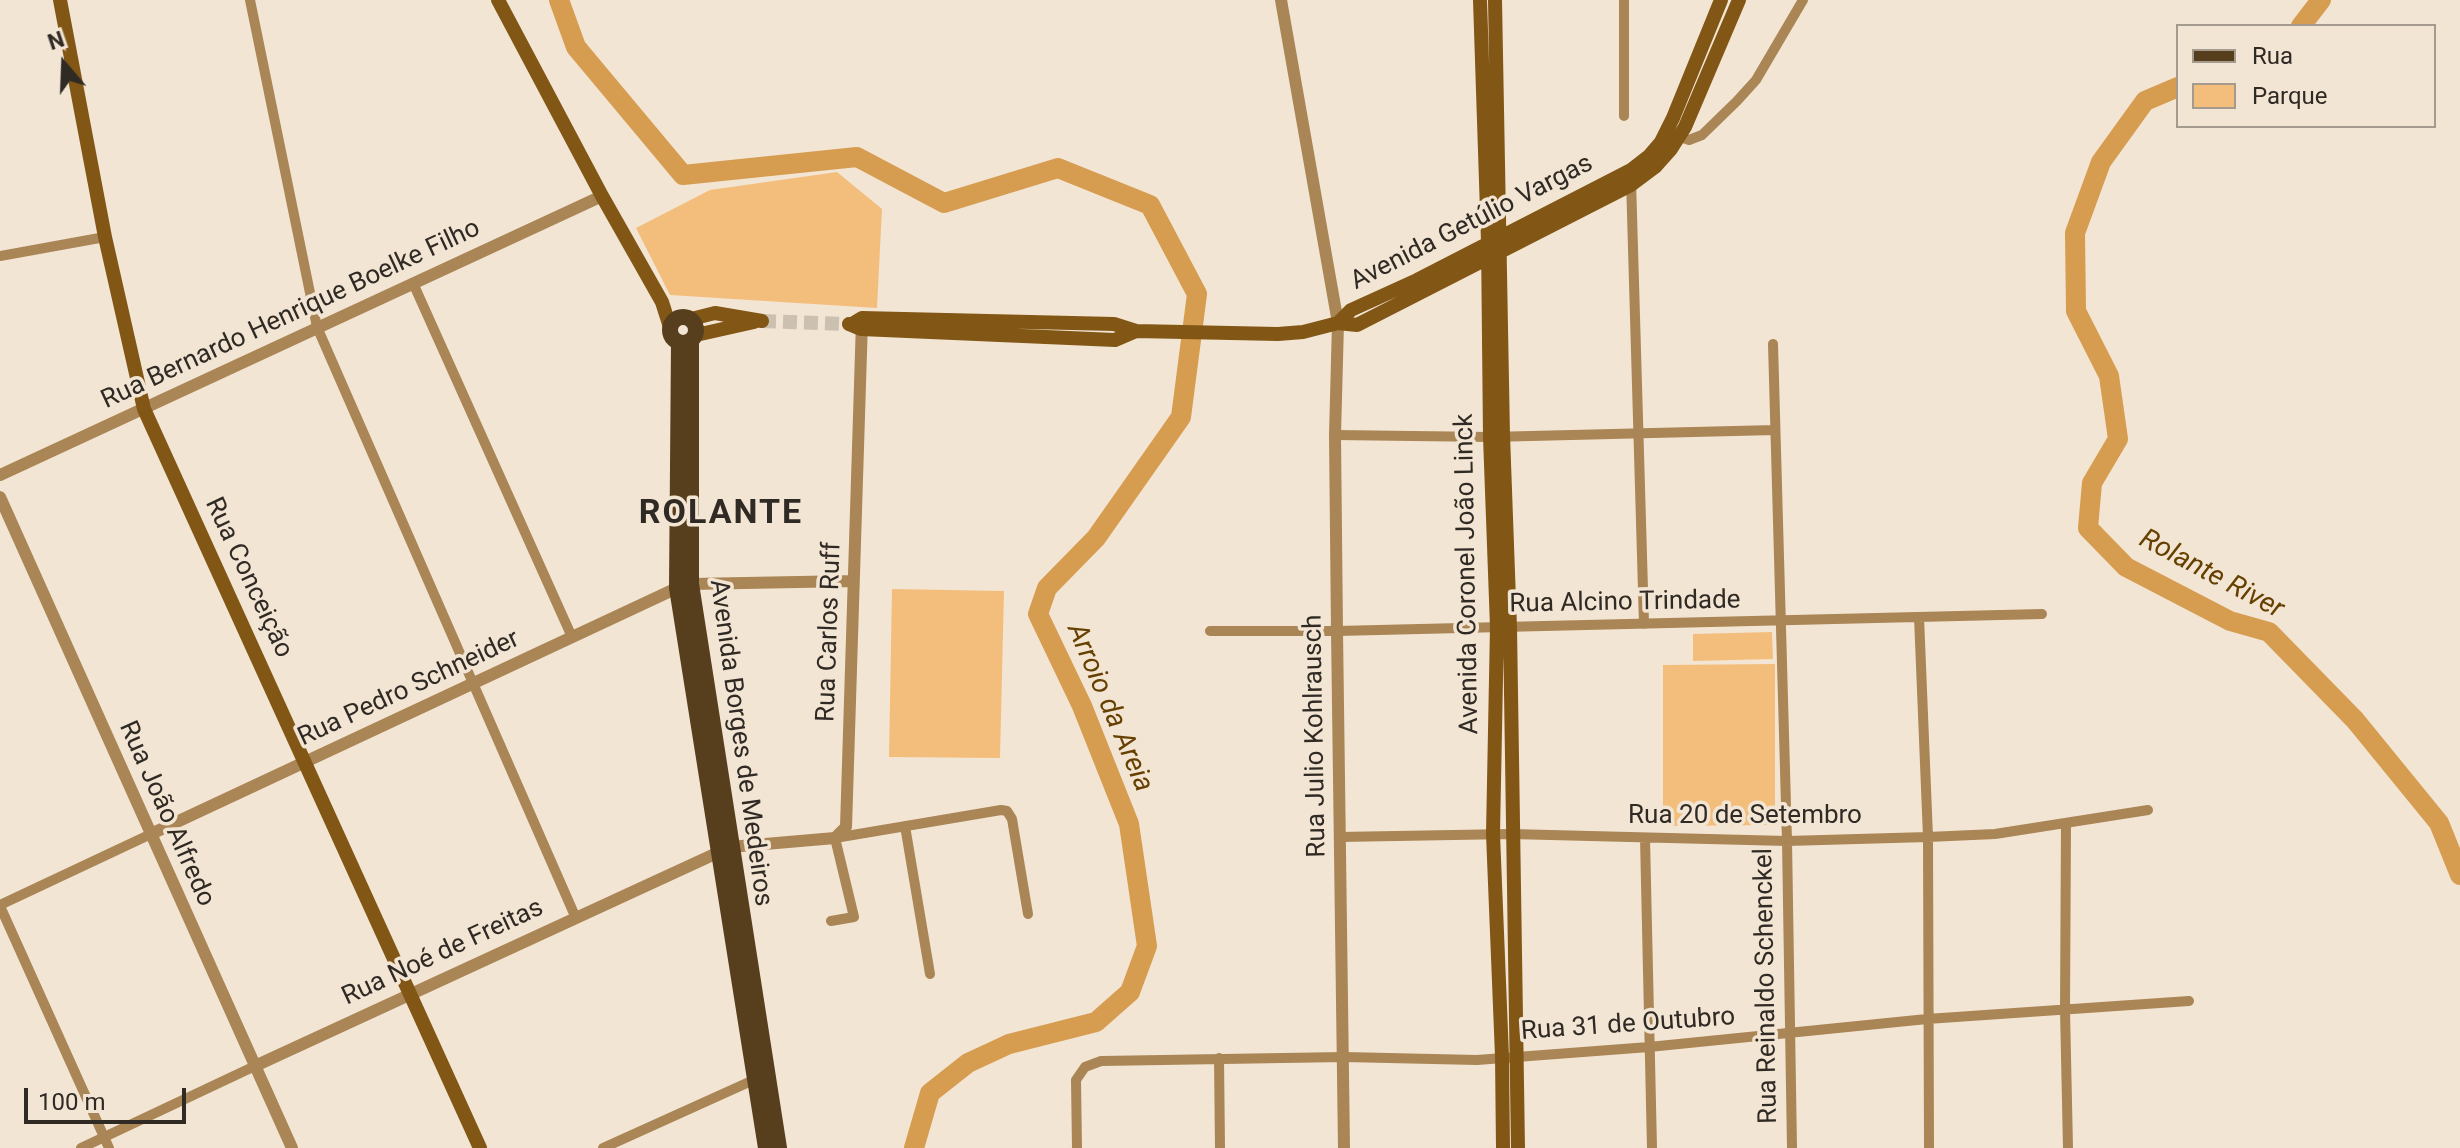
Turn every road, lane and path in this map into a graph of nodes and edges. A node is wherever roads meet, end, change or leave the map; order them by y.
1 (60, 0) edge
2 (250, 0) edge
3 (498, 0) edge
4 (1281, 0) edge
5 (1480, 0) edge
6 (1495, 0) edge
7 (1624, 0) edge
8 (1721, 0) edge
9 (1739, 0) edge
10 (1803, 0) edge
11 (1624, 116) dead end
12 (1491, 133) junction
13 (1673, 133) junction
14 (1631, 177) junction
15 (602, 196) junction
16 (105, 237) junction
17 (1494, 247) junction
18 (0, 256) edge
19 (413, 283) junction
20 (759, 321) tunnel mouth
21 (1338, 323) junction
22 (856, 324) joint
23 (317, 327) junction
24 (685, 330) junction
25 (1773, 344) dead end
26 (144, 409) junction
27 (1775, 430) junction
28 (1636, 433) junction
29 (1335, 435) junction
30 (1497, 436) junction
31 (0, 475) edge
32 (0, 497) edge
33 (852, 581) junction
34 (684, 586) junction
35 (2042, 614) dead end
36 (1919, 617) junction
37 (1779, 622) junction
38 (1644, 624) junction
39 (1504, 627) junction
40 (1210, 631) dead end
41 (1337, 631) junction
42 (572, 637) junction
43 (471, 684) junction
44 (305, 761) junction
45 (2148, 810) dead end
46 (2066, 823) junction
47 (905, 826) junction
48 (151, 834) junction
49 (1493, 834) junction
50 (1511, 834) junction
51 (1339, 837) junction
52 (1928, 837) junction
53 (835, 838) junction
54 (1645, 838) junction
55 (1787, 841) junction
56 (725, 850) junction
57 (0, 906) edge
58 (1028, 914) dead end
59 (575, 916) junction
60 (831, 921) dead end
61 (930, 974) dead end
62 (410, 993) junction
63 (2189, 1001) dead end
64 (2065, 1010) junction
65 (1927, 1019) junction
66 (1789, 1034) junction
67 (1649, 1047) junction
68 (1509, 1056) junction
69 (1344, 1057) junction
70 (1219, 1058) junction
71 (255, 1066) junction
72 (761, 1077) junction
73 (106, 1143) edge
74 (81, 1148) edge
75 (292, 1148) edge
76 (480, 1148) edge
77 (603, 1148) edge
78 (766, 1148) edge
79 (779, 1148) edge
80 (1077, 1148) edge
81 (1220, 1148) edge
82 (1344, 1148) edge
83 (1503, 1148) edge
84 (1518, 1148) edge
85 (1652, 1148) edge
86 (1792, 1148) edge
87 (1929, 1148) edge
88 (2068, 1148) edge

1 - 16 main road, Rua Conceição
2 - 23 street
3 - 15 main road
4 - 21 street, Rua Julio Kohlrausch
5 - 12 main road, Avenida Coronel João Linck
6 - 12 main road, Avenida Coronel João Linck
7 - 11 street
8 - 13 main road
9 - 13 main road
10 - 13 street
12 - 17 main road, Avenida Coronel João Linck
13 - 14 main road, Avenida Getúlio Vargas
14 - 17 main road, Avenida Getúlio Vargas
14 - 28 street
15 - 19 street, Rua Bernardo Henrique Boelke Filho
15 - 24 main road
16 - 18 street
16 - 26 main road, Rua Conceição
17 - 21 main road, Avenida Getúlio Vargas
17 - 30 main road, Avenida Coronel João Linck
19 - 23 street, Rua Bernardo Henrique Boelke Filho
19 - 42 street
20 - 24 main road
21 - 22 main road, Avenida Getúlio Vargas
21 - 29 street, Rua Julio Kohlrausch
22 - 33 street, Rua Carlos Ruff
23 - 26 street, Rua Bernardo Henrique Boelke Filho
23 - 43 street
24 - 34 main road, Avenida Borges de Medeiros
25 - 27 street, Rua Reinaldo Schenckel
26 - 31 street, Rua Bernardo Henrique Boelke Filho
26 - 44 main road, Rua Conceição
27 - 28 street
27 - 37 street, Rua Reinaldo Schenckel
28 - 30 street
28 - 38 street
29 - 30 street
29 - 41 street, Rua Julio Kohlrausch
30 - 39 main road, Avenida Coronel João Linck
32 - 48 street, Rua João Alfredo
33 - 34 street, Rua Pedro Schneider
33 - 53 street, Rua Carlos Ruff
34 - 42 street, Rua Pedro Schneider
34 - 56 main road, Avenida Borges de Medeiros
35 - 36 street, Rua Alcino Trindade
36 - 37 street, Rua Alcino Trindade
36 - 52 street
37 - 38 street, Rua Alcino Trindade
37 - 55 street, Rua Reinaldo Schenckel
38 - 39 street, Rua Alcino Trindade
39 - 41 street, Rua Alcino Trindade
39 - 49 main road, Avenida Coronel João Linck
39 - 50 main road, Avenida Coronel João Linck
40 - 41 street, Rua Alcino Trindade
41 - 51 street, Rua Julio Kohlrausch
42 - 43 street, Rua Pedro Schneider
43 - 44 street, Rua Pedro Schneider
43 - 59 street
44 - 48 street, Rua Pedro Schneider
44 - 62 main road, Rua Conceição
45 - 46 street, Rua 20 de Setembro
46 - 52 street, Rua 20 de Setembro
46 - 64 street
47 - 53 street
47 - 58 street
47 - 61 street
48 - 57 street, Rua Pedro Schneider
48 - 71 street, Rua João Alfredo
49 - 50 street, Rua 20 de Setembro
49 - 51 street, Rua 20 de Setembro
49 - 68 main road, Avenida Coronel João Linck
50 - 54 street, Rua 20 de Setembro
50 - 68 main road, Avenida Coronel João Linck
51 - 69 street, Rua Julio Kohlrausch
52 - 55 street, Rua 20 de Setembro
52 - 65 street
53 - 56 street, Rua Noé de Freitas
53 - 60 street
54 - 55 street, Rua 20 de Setembro
54 - 67 street
55 - 66 street, Rua Reinaldo Schenckel
56 - 59 street, Rua Noé de Freitas
56 - 72 main road, Avenida Borges de Medeiros
57 - 73 street
59 - 62 street, Rua Noé de Freitas
62 - 71 street, Rua Noé de Freitas
62 - 76 main road, Rua Conceição
63 - 64 street, Rua 31 de Outubro
64 - 65 street, Rua 31 de Outubro
64 - 88 street
65 - 66 street, Rua 31 de Outubro
65 - 87 street
66 - 67 street, Rua 31 de Outubro
66 - 86 street, Rua Reinaldo Schenckel
67 - 68 street, Rua 31 de Outubro
67 - 85 street
68 - 69 street, Rua 31 de Outubro
68 - 83 main road, Avenida Coronel João Linck
68 - 84 main road, Avenida Coronel João Linck
69 - 70 street, Rua 31 de Outubro
69 - 82 street, Rua Julio Kohlrausch
70 - 80 street, Rua 31 de Outubro
70 - 81 street
71 - 73 street, Rua Noé de Freitas
71 - 75 street, Rua João Alfredo
72 - 77 street
72 - 78 main road, Avenida Borges de Medeiros
72 - 79 main road, Avenida Borges de Medeiros
73 - 74 street, Rua Noé de Freitas

